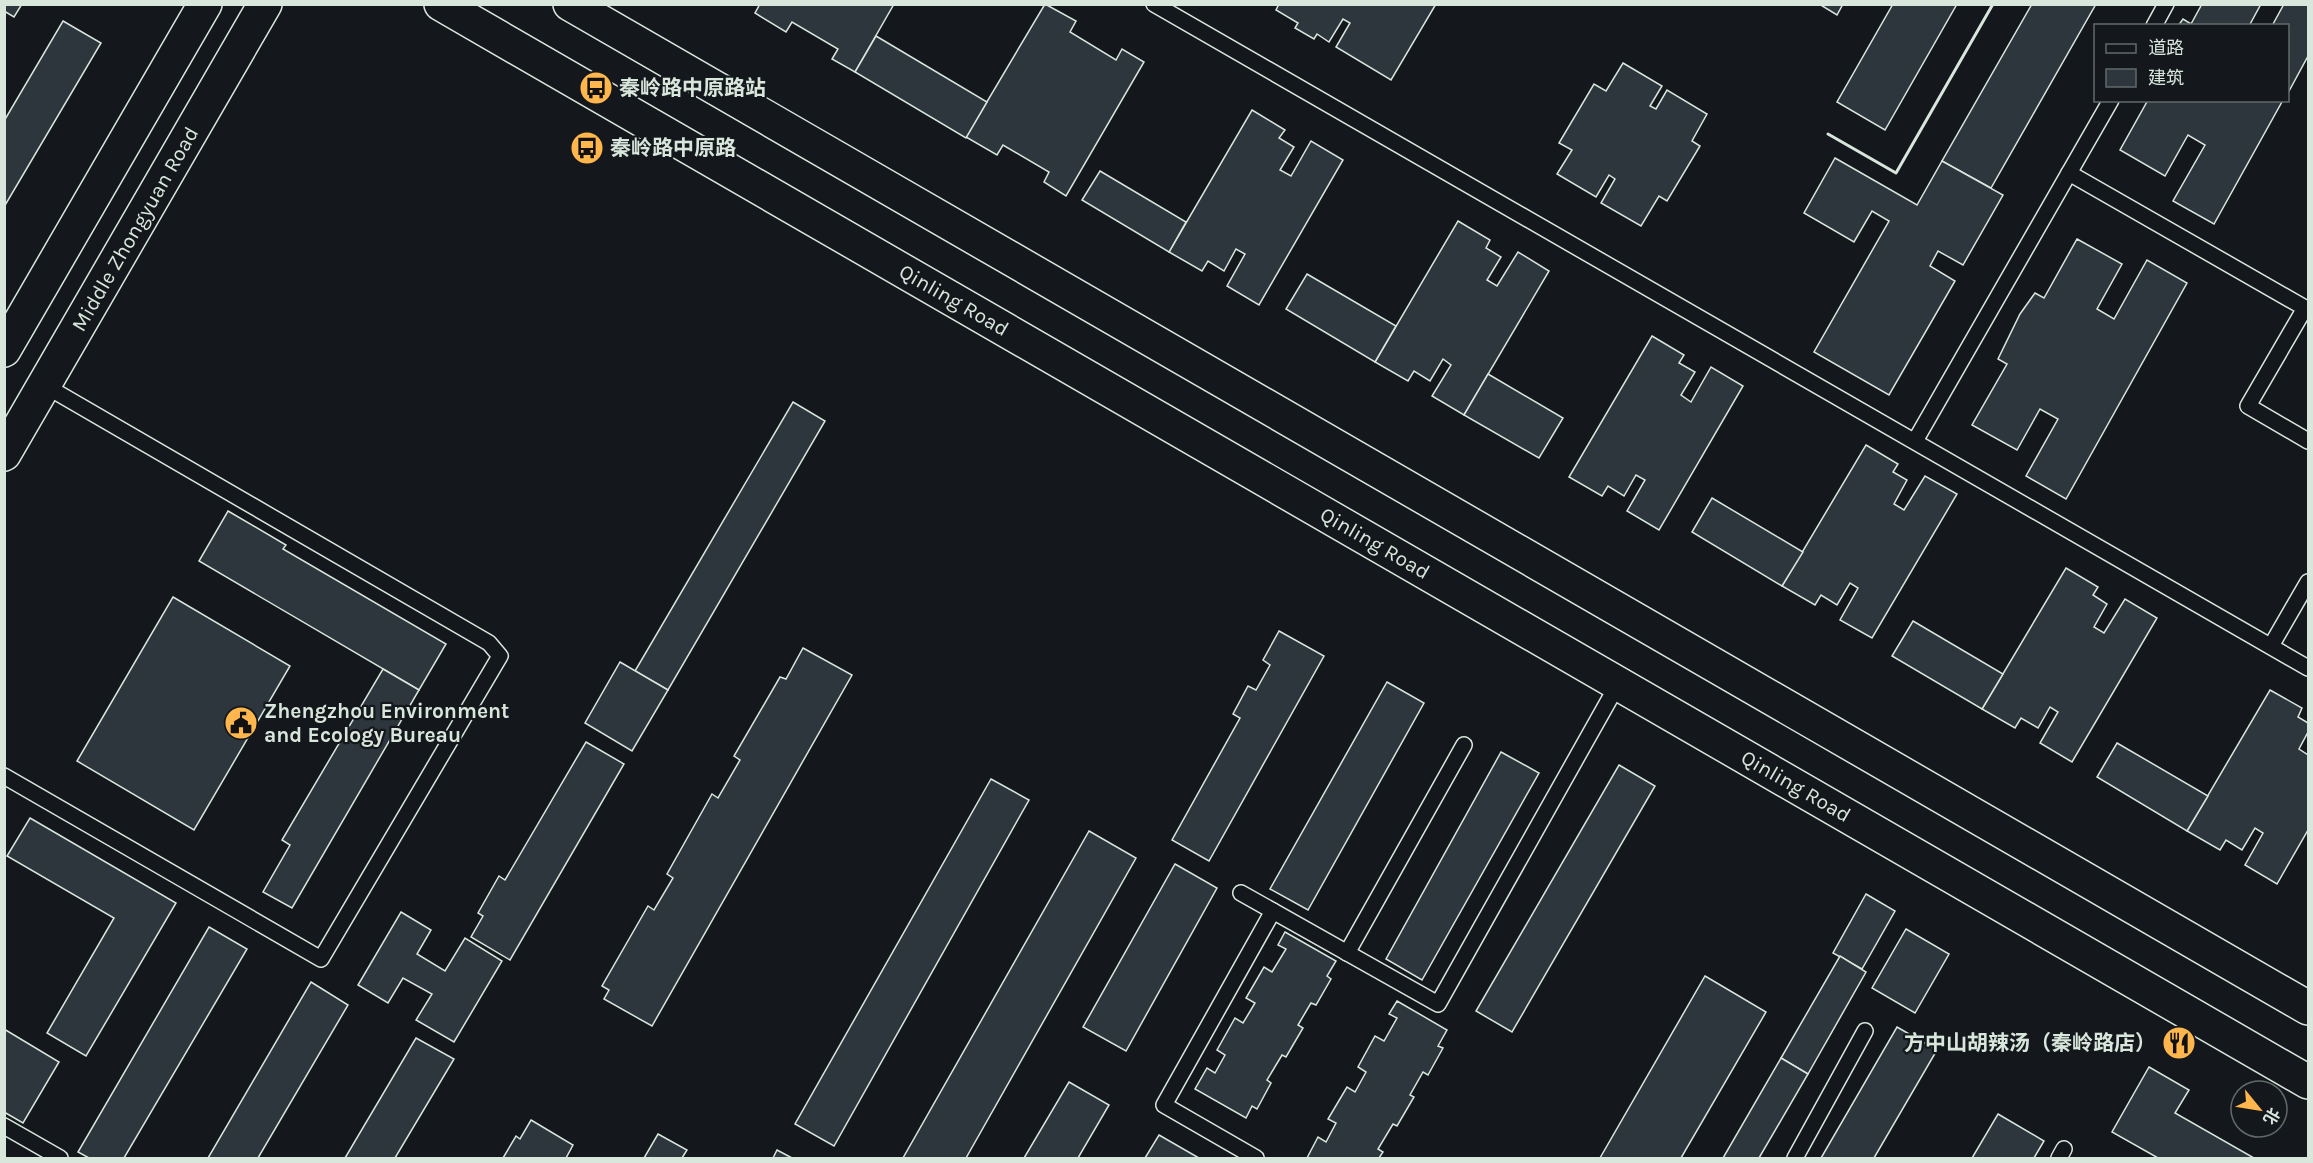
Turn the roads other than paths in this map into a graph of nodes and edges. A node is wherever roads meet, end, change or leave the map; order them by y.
1 (205, 4) edge
2 (265, 4) edge
3 (441, 4) edge
4 (570, 4) edge
5 (1154, 4) edge
6 (2166, 4) edge
7 (2155, 24) edge
8 (2110, 102) edge
9 (2069, 173) junction
10 (4, 351) edge
11 (44, 385) junction
12 (1915, 441) junction
13 (2308, 441) edge
14 (4, 454) edge
15 (2308, 582) edge
16 (2271, 646) junction
17 (2308, 668) edge
18 (1618, 684) junction
19 (1464, 745) dead end
20 (4, 776) edge
21 (1241, 893) dead end
22 (1273, 911) junction
23 (1347, 953) junction
24 (2308, 1008) edge
25 (1865, 1031) dead end
26 (2308, 1082) edge
27 (4, 1126) edge
28 (60, 1158) edge
29 (1256, 1158) edge
30 (1795, 1158) edge

1 - 10 main road
2 - 11 main road, Middle Zhongyuan Road
3 - 18 main road, Qinling Road
4 - 24 main road
5 - 12 lane
6 - 7 lane
8 - 9 lane
9 - 12 lane
9 - 13 lane
11 - 14 main road, Middle Zhongyuan Road
11 - 20 lane
12 - 16 lane
15 - 16 lane
16 - 17 lane
18 - 23 lane
18 - 26 main road, Qinling Road
19 - 23 lane
21 - 22 lane
22 - 23 lane
22 - 29 lane
25 - 30 lane
27 - 28 lane

